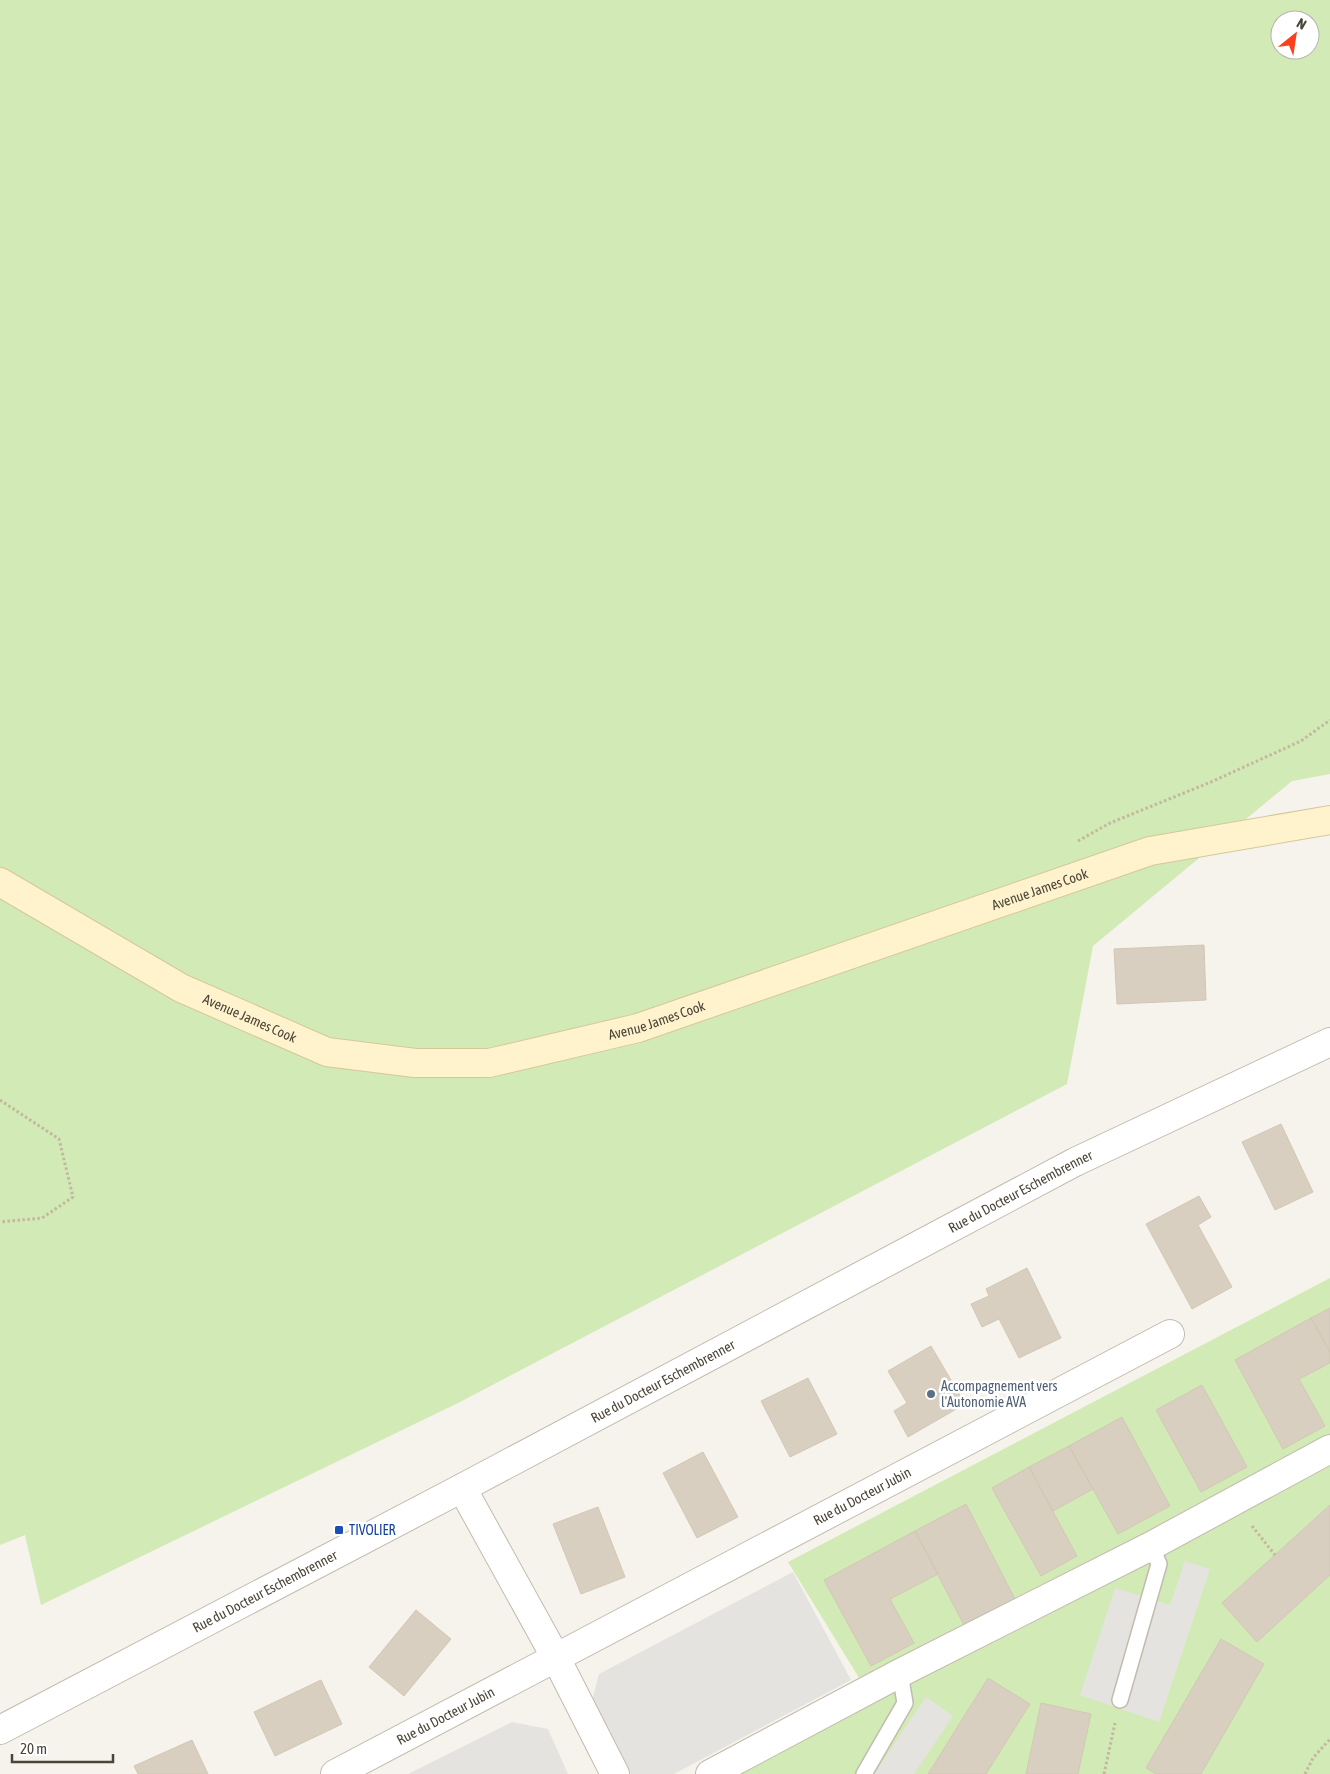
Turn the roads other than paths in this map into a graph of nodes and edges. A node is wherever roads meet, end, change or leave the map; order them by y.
1 (1330, 820) edge
2 (0, 882) edge
3 (1330, 1042) edge
4 (1170, 1334) dead end
5 (1330, 1449) edge
6 (462, 1488) junction
7 (1151, 1546) junction
8 (556, 1658) junction
9 (900, 1673) junction
10 (1120, 1700) road end
11 (0, 1730) edge
12 (335, 1774) edge
13 (615, 1774) edge
14 (710, 1774) edge
15 (864, 1774) edge

1 - 2 main road, Avenue James Cook
3 - 6 street, Rue du Docteur Eschembrenner
4 - 8 street, Rue du Docteur Jubin
5 - 7 street
6 - 8 street
6 - 11 street, Rue du Docteur Eschembrenner
7 - 9 street
7 - 10 lane
8 - 12 street, Rue du Docteur Jubin
8 - 13 street
9 - 14 street
9 - 15 lane

